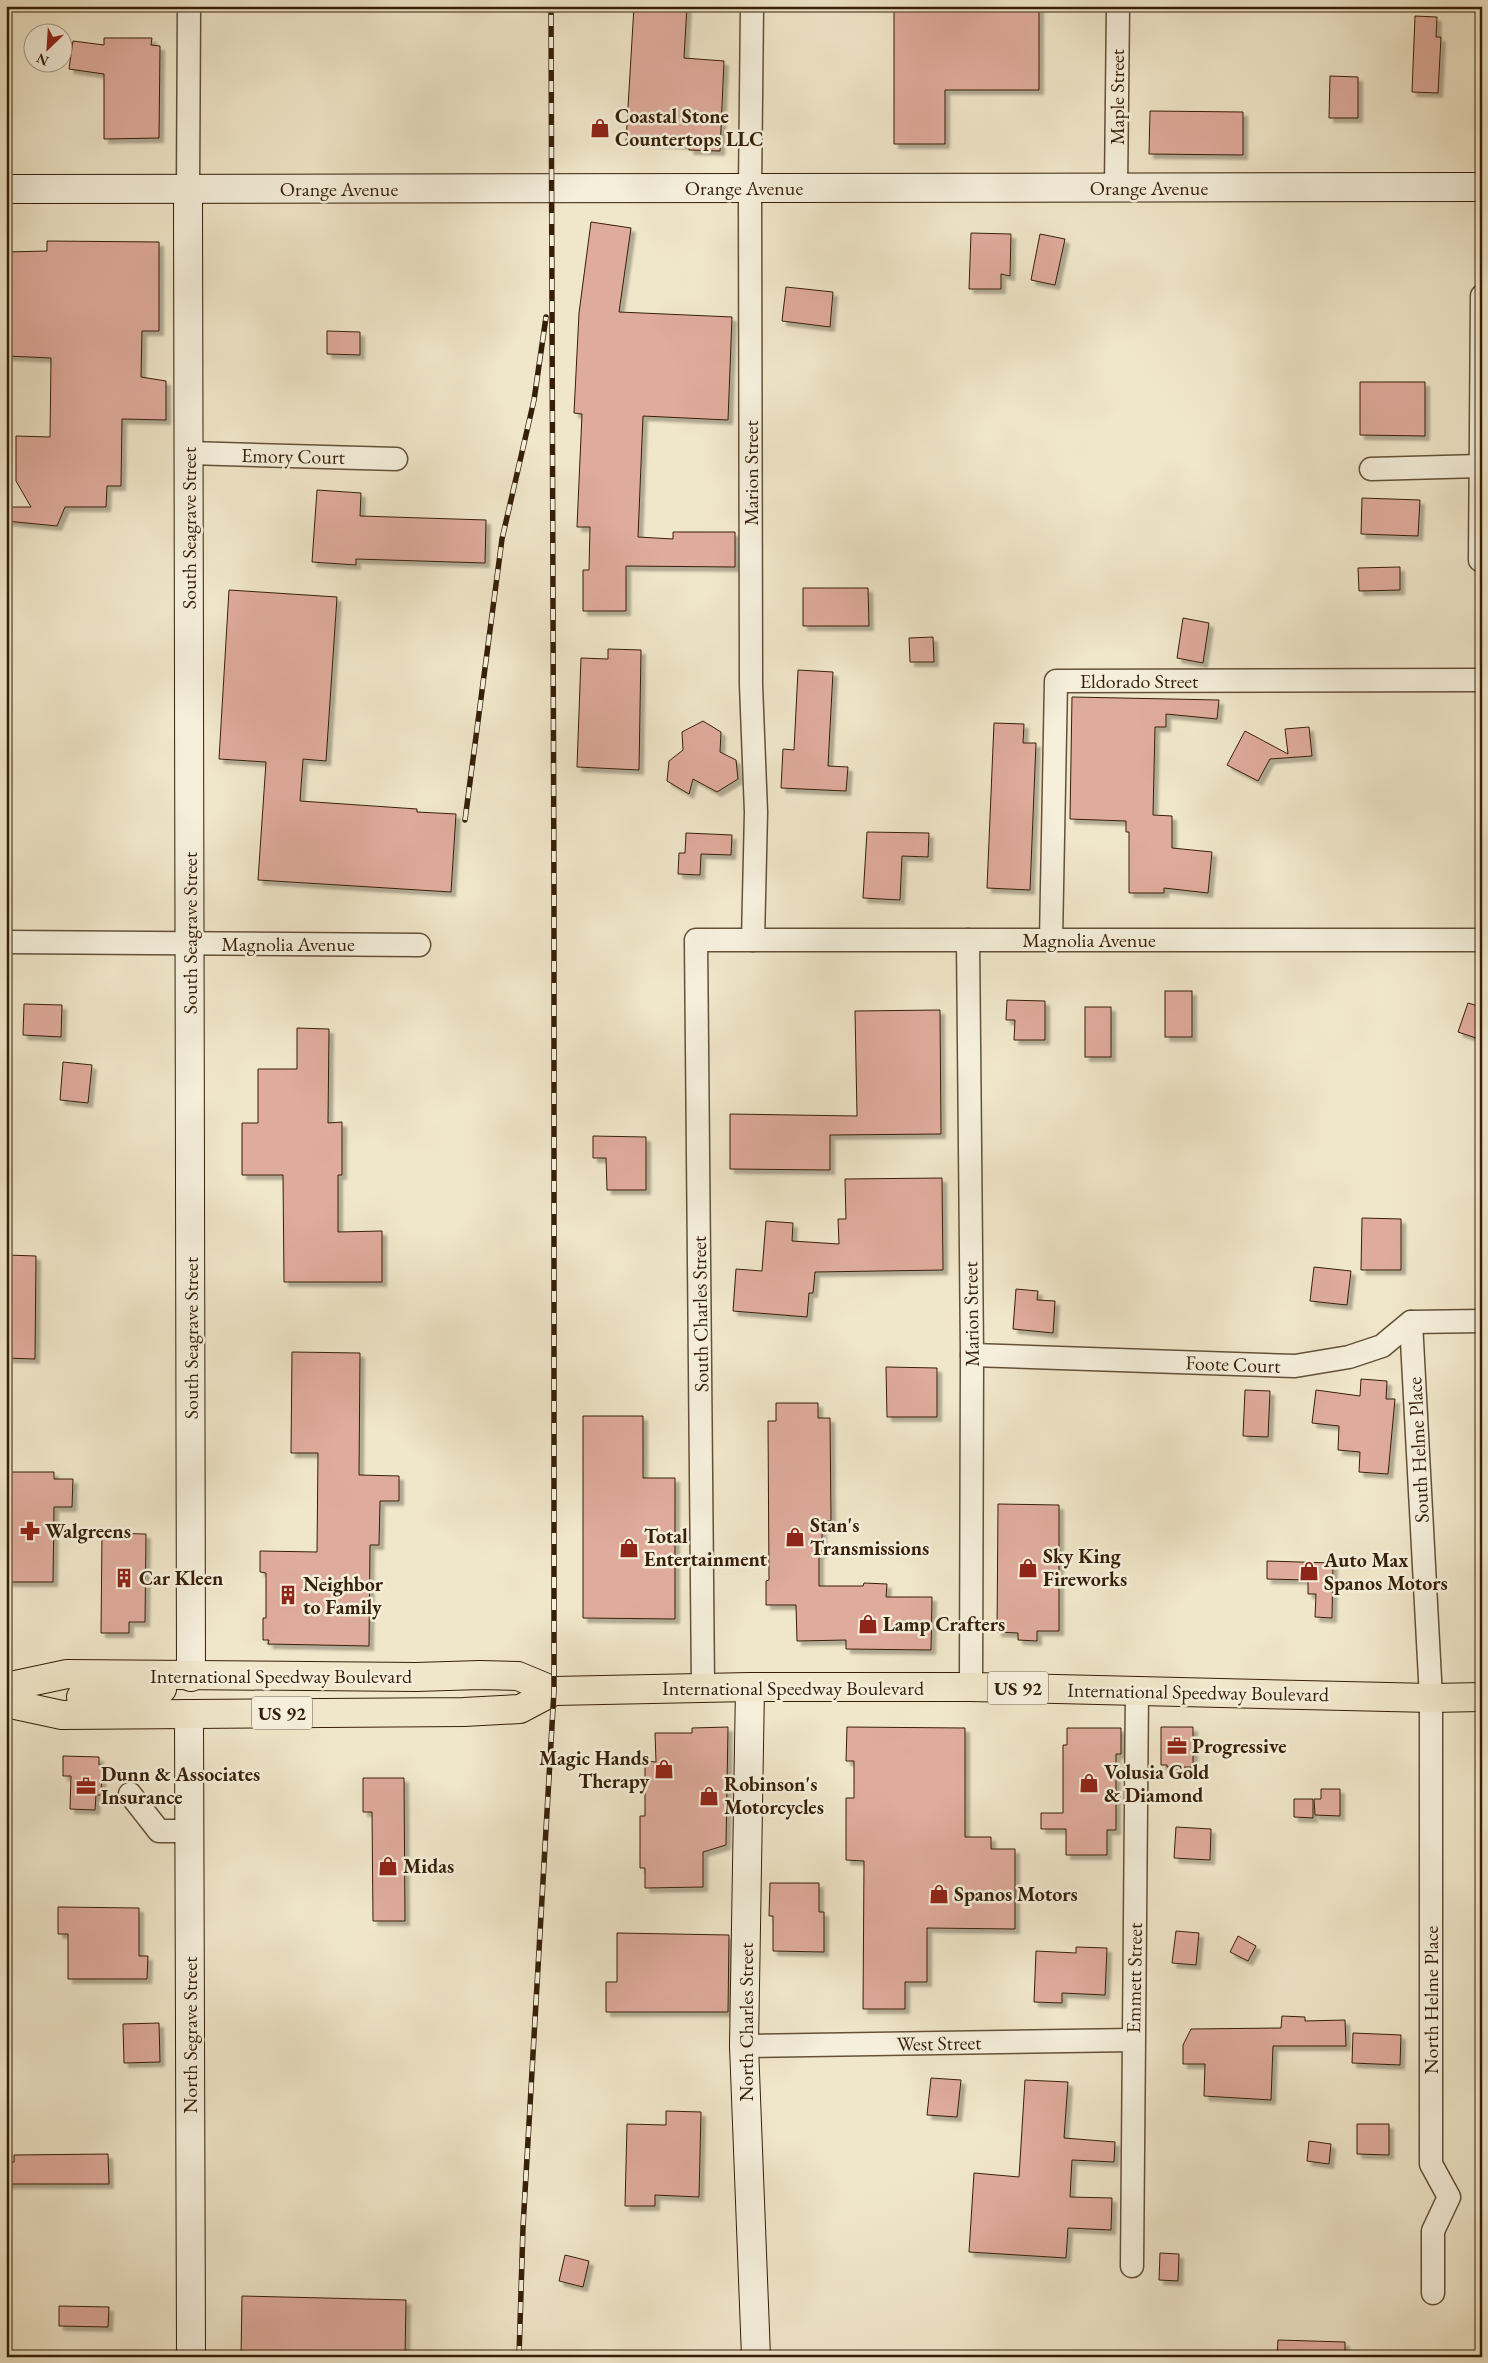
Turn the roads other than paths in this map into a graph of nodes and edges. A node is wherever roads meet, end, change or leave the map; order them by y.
1 (189, 6) edge
2 (752, 6) edge
3 (1118, 6) edge
4 (1482, 187) edge
5 (750, 188) junction
6 (1116, 188) junction
7 (6, 189) edge
8 (188, 189) junction
9 (1482, 296) edge
10 (189, 454) junction
11 (396, 459) dead end
12 (1480, 466) junction
13 (1371, 469) dead end
14 (1480, 560) dead end
15 (1482, 680) edge
16 (696, 940) joint
17 (752, 940) junction
18 (968, 940) junction
19 (1051, 940) junction
20 (1482, 940) edge
21 (6, 942) edge
22 (190, 944) junction
23 (419, 945) dead end
24 (1482, 1321) edge
25 (1410, 1322) junction
26 (972, 1355) junction
27 (191, 1676) junction
28 (466, 1677) junction
29 (6, 1687) edge
30 (750, 1687) junction
31 (971, 1687) junction
32 (703, 1688) junction
33 (1137, 1690) junction
34 (554, 1692) junction
35 (1482, 1697) edge
36 (1431, 1698) junction
37 (18, 1706) edge
38 (189, 1714) junction
39 (130, 1794) dead end
40 (190, 1832) junction
41 (1133, 2040) junction
42 (744, 2046) junction
43 (1132, 2266) dead end
44 (1433, 2293) dead end
45 (191, 2357) edge
46 (756, 2357) edge

1 - 8 street
2 - 5 street, Marion Street
3 - 6 street, Maple Street
4 - 6 street, Orange Avenue
5 - 6 street, Orange Avenue
5 - 8 street, Orange Avenue
5 - 17 street, Marion Street
7 - 8 street, Orange Avenue
8 - 10 street, South Seagrave Street
9 - 12 street
10 - 11 street, Emory Court
10 - 22 street, South Seagrave Street
12 - 13 street
12 - 14 street
15 - 19 street, Eldorado Street
16 - 17 street, Magnolia Avenue
16 - 32 street, South Charles Street
17 - 18 street, Magnolia Avenue
18 - 19 street, Magnolia Avenue
18 - 26 street, Marion Street
19 - 20 street, Magnolia Avenue
21 - 22 street, Magnolia Avenue
22 - 23 street, Magnolia Avenue
22 - 27 street, South Seagrave Street
24 - 25 street
25 - 26 street, Foote Court
25 - 36 street, South Helme Place
26 - 31 street, Marion Street
27 - 28 main road, International Speedway Boulevard / US 92
27 - 29 main road, International Speedway Boulevard / US 92
27 - 37 main road
28 - 34 main road, International Speedway Boulevard / US 92
28 - 38 main road
30 - 31 main road, International Speedway Boulevard / US 92
30 - 32 main road, International Speedway Boulevard / US 92
30 - 42 street, North Charles Street
31 - 33 main road, International Speedway Boulevard / US 92
32 - 34 main road, International Speedway Boulevard / US 92
33 - 36 main road, International Speedway Boulevard / US 92
33 - 41 street, Emmett Street
34 - 38 main road, International Speedway Boulevard / US 92
35 - 36 main road, International Speedway Boulevard / US 92
36 - 44 street, North Helme Place
37 - 38 main road, International Speedway Boulevard / US 92
38 - 40 street, North Segrave Street
39 - 40 street
40 - 45 street, North Segrave Street
41 - 42 street, West Street
41 - 43 street, Emmett Street
42 - 46 street, North Charles Street

